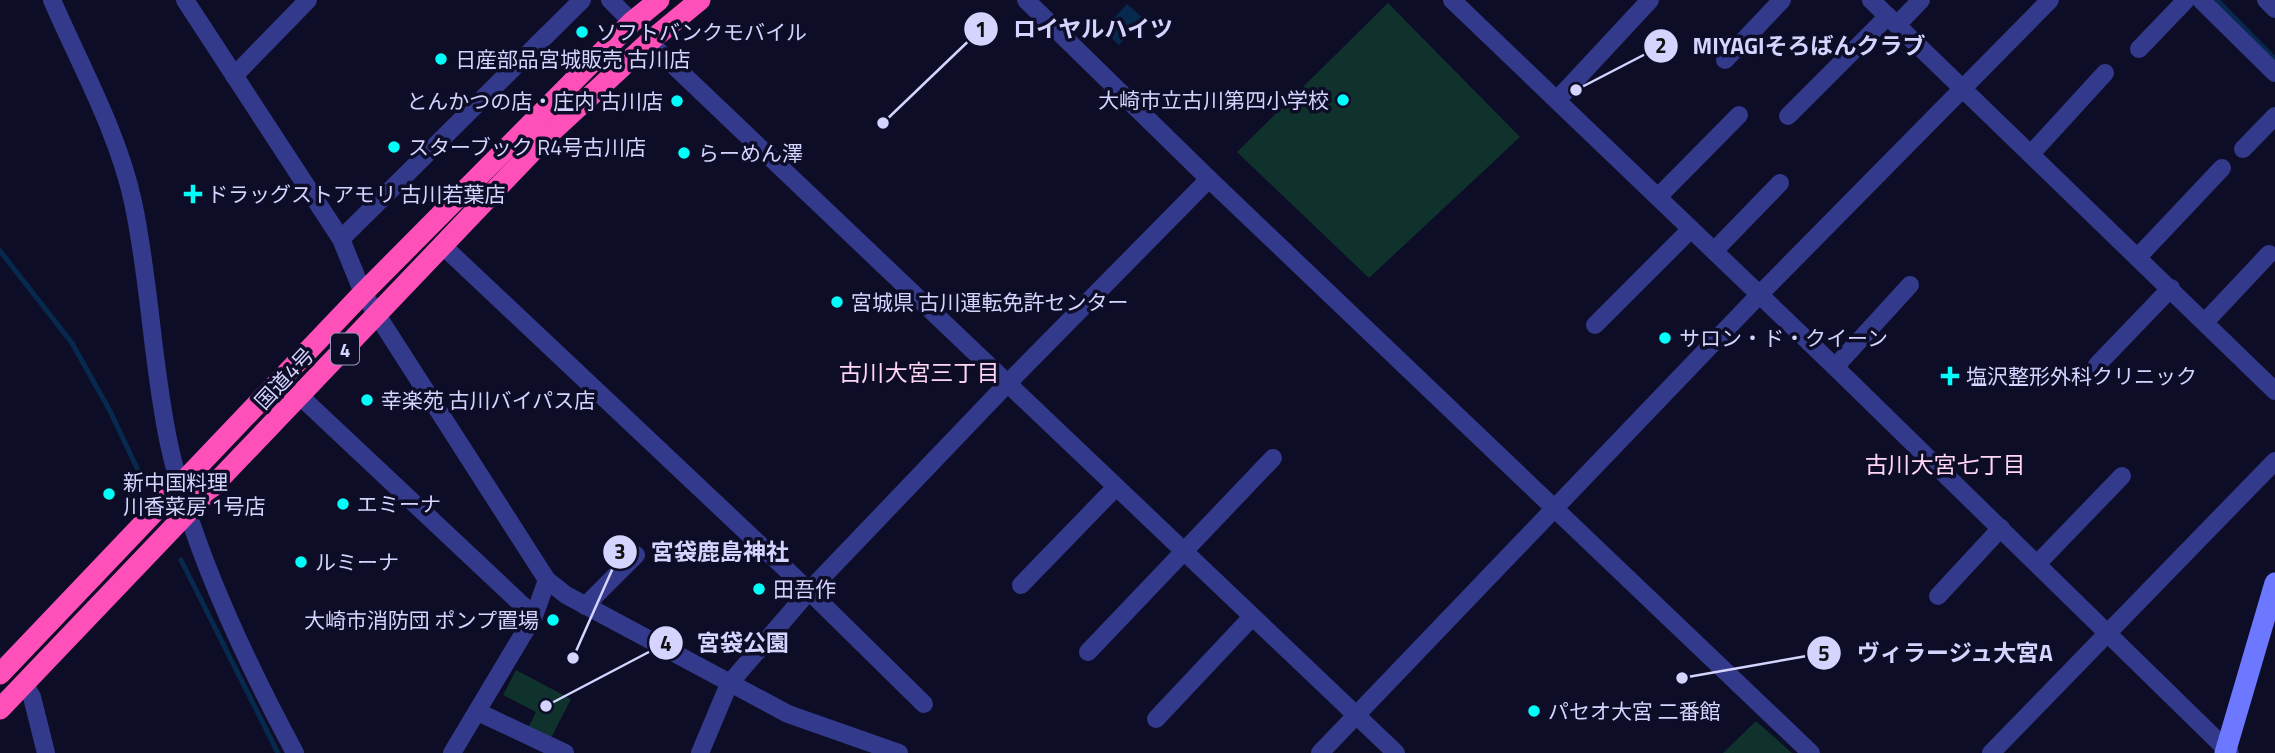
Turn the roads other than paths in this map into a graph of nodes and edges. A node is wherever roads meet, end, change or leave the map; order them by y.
1 (52, 0) edge
2 (185, 0) edge
3 (308, 0) edge
4 (582, 0) edge
5 (610, 0) edge
6 (659, 0) edge
7 (700, 0) edge
8 (1026, 0) edge
9 (1650, 0) edge
10 (1782, 0) edge
11 (1871, 0) edge
12 (1921, 0) edge
13 (2050, 0) edge
14 (2186, 0) edge
15 (2201, 0) edge
16 (2266, 0) edge
17 (1454, 1) edge
18 (2275, 9) edge
19 (1892, 21) junction
20 (632, 22) junction
21 (649, 42) junction
22 (2139, 49) dead end
23 (1725, 60) dead end
24 (2275, 73) edge
25 (2105, 74) dead end
26 (234, 76) junction
27 (1964, 90) junction
28 (1557, 100) junction
29 (1739, 115) dead end
30 (1788, 116) dead end
31 (2275, 116) edge
32 (2243, 149) dead end
33 (2031, 155) junction
34 (2222, 168) dead end
35 (1209, 179) junction
36 (1780, 183) dead end
37 (1658, 197) junction
38 (1691, 229) junction
39 (341, 239) junction
40 (442, 245) junction
41 (1714, 250) junction
42 (2269, 254) dead end
43 (2138, 257) junction
44 (1910, 285) dead end
45 (2171, 288) junction
46 (363, 293) junction
47 (1760, 294) junction
48 (377, 315) junction
49 (2205, 323) junction
50 (1595, 326) dead end
51 (2097, 365) dead end
52 (1835, 367) junction
53 (1007, 384) junction
54 (2275, 391) edge
55 (301, 397) junction
56 (1273, 458) dead end
57 (2275, 461) edge
58 (2122, 476) dead end
59 (1116, 487) junction
60 (179, 489) junction
61 (1555, 508) junction
62 (189, 512) junction
63 (2001, 528) junction
64 (1184, 552) junction
65 (636, 555) dead end
66 (2038, 563) junction
67 (547, 580) junction
68 (2275, 583) edge
69 (1021, 584) dead end
70 (809, 591) junction
71 (1938, 596) dead end
72 (585, 606) junction
73 (534, 617) junction
74 (1252, 617) junction
75 (2109, 632) junction
76 (1088, 652) dead end
77 (0, 674) edge
78 (24, 684) junction
79 (729, 684) junction
80 (924, 704) dead end
81 (0, 709) edge
82 (478, 712) junction
83 (1356, 715) junction
84 (1156, 719) dead end
85 (536, 747) edge
86 (287, 751) edge
87 (2227, 752) edge
88 (46, 753) edge
89 (452, 753) edge
90 (565, 753) edge
91 (700, 753) edge
92 (899, 753) edge
93 (1320, 753) edge
94 (1396, 753) edge
95 (1811, 753) edge
96 (1991, 753) edge

1 - 60 street
2 - 26 street
3 - 26 street
4 - 39 street
5 - 20 street
6 - 20 highway, 国道4号 / 4
7 - 21 highway, 国道4号 / 4
8 - 35 street
9 - 28 street
10 - 23 street
11 - 19 street
12 - 19 street
13 - 27 street
14 - 22 street
15 - 24 street
16 - 18 street
17 - 28 street
19 - 27 street
19 - 30 street
20 - 46 highway, 国道4号 / 4
21 - 40 highway, 国道4号 / 4
21 - 53 street
25 - 33 street
26 - 39 street
27 - 33 street
27 - 47 street
28 - 37 street
29 - 37 street
31 - 32 street
33 - 43 street
34 - 43 street
35 - 53 street
35 - 61 street
36 - 41 street
37 - 38 street
38 - 41 street
38 - 50 street
39 - 46 street
40 - 48 highway, 国道4号 / 4
40 - 70 street
41 - 47 street
42 - 49 street
43 - 45 street
44 - 52 street
45 - 49 street
45 - 51 street
46 - 48 street
46 - 60 highway, 国道4号 / 4
47 - 52 street
47 - 61 street
48 - 55 highway, 国道4号 / 4
48 - 67 street
49 - 54 street
52 - 63 street
53 - 59 street
53 - 70 street
55 - 62 highway, 国道4号 / 4
55 - 73 street
56 - 64 street
57 - 75 street
58 - 66 street
59 - 64 street
59 - 69 street
60 - 62 street
60 - 77 highway, 国道4号 / 4
61 - 83 street
61 - 95 street
62 - 78 highway, 国道4号 / 4
62 - 86 street
63 - 66 street
63 - 71 street
64 - 74 street
64 - 76 street
65 - 72 street
66 - 75 street
67 - 72 street
67 - 73 street
68 - 87 street
70 - 79 street
70 - 80 street
72 - 79 street
73 - 82 street
74 - 83 street
74 - 84 street
75 - 87 street
75 - 96 street
78 - 81 highway, 国道4号 / 4
78 - 88 street
79 - 91 street
79 - 92 street
82 - 85 street
82 - 89 street
83 - 93 street
83 - 94 street
85 - 90 street

